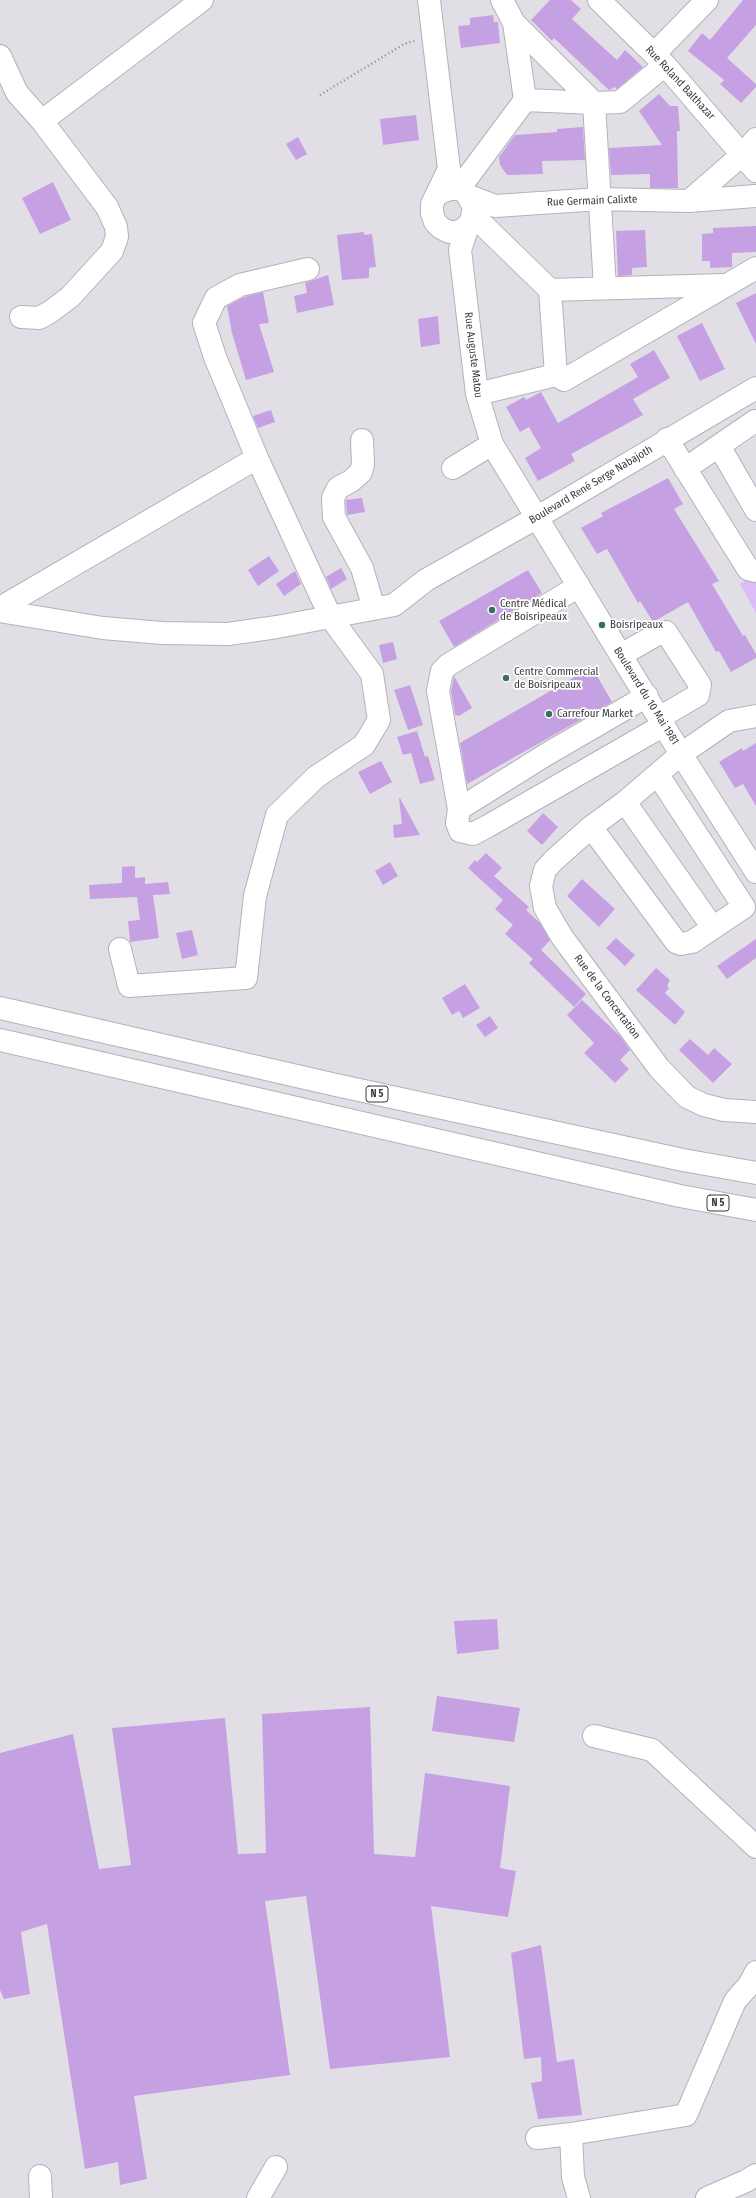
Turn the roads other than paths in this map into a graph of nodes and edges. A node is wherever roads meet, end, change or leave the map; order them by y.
1 (202, 0) edge
2 (429, 0) edge
3 (502, 0) edge
4 (599, 0) edge
5 (707, 0) edge
6 (514, 23) junction
7 (0, 56) edge
8 (659, 59) junction
9 (525, 100) junction
10 (594, 103) junction
11 (42, 121) junction
12 (749, 146) edge
13 (756, 171) edge
14 (462, 185) junction
15 (756, 196) edge
16 (600, 199) junction
17 (689, 201) junction
18 (495, 206) junction
19 (472, 223) junction
20 (441, 228) junction
21 (460, 250) junction
22 (756, 268) edge
23 (308, 269) dead end
24 (724, 285) junction
25 (605, 288) junction
26 (550, 290) junction
27 (21, 317) dead end
28 (556, 375) junction
29 (748, 393) edge
30 (477, 394) junction
31 (756, 422) edge
32 (362, 440) dead end
33 (667, 440) junction
34 (492, 444) junction
35 (719, 446) junction
36 (258, 458) junction
37 (453, 468) dead end
38 (686, 469) junction
39 (756, 510) edge
40 (536, 518) junction
41 (756, 571) edge
42 (579, 586) junction
43 (0, 608) edge
44 (374, 609) junction
45 (0, 611) edge
46 (331, 618) junction
47 (621, 655) junction
48 (647, 696) junction
49 (756, 716) edge
50 (662, 721) junction
51 (681, 754) junction
52 (658, 775) junction
53 (625, 802) junction
54 (459, 809) junction
55 (587, 831) junction
56 (756, 872) edge
57 (750, 903) edge
58 (712, 928) junction
59 (120, 949) dead end
60 (0, 1008) edge
61 (0, 1040) edge
62 (756, 1112) edge
63 (756, 1173) edge
64 (756, 1210) edge
65 (594, 1736) dead end
66 (756, 1846) edge
67 (756, 1972) edge
68 (572, 2134) junction
69 (537, 2138) dead end
70 (276, 2167) dead end
71 (756, 2175) edge
72 (40, 2176) dead end
73 (41, 2198) edge
74 (258, 2198) edge
75 (579, 2198) edge
76 (706, 2198) edge

1 - 11 main road
2 - 14 main road
3 - 6 main road
4 - 8 main road, Rue Roland Balthazar
5 - 8 main road
6 - 9 main road
6 - 10 main road
7 - 11 main road
8 - 10 main road
8 - 12 main road, Rue Roland Balthazar
9 - 10 main road
9 - 14 main road
10 - 16 main road
11 - 27 main road
12 - 13 main road, Rue Roland Balthazar
12 - 17 main road
14 - 18 main road, Rue Germain Calixte
14 - 19 main road
14 - 20 main road
15 - 17 main road, Rue Germain Calixte
16 - 17 main road, Rue Germain Calixte
16 - 18 main road, Rue Germain Calixte
16 - 25 main road
18 - 19 main road
19 - 20 main road
19 - 21 main road, Rue Auguste Matou
19 - 26 main road
20 - 21 main road
21 - 30 main road, Rue Auguste Matou
22 - 24 main road
23 - 36 main road
24 - 25 main road
24 - 28 main road
25 - 26 main road
26 - 28 main road
28 - 30 main road
29 - 31 main road
29 - 33 main road, Boulevard René Serge Nabajoth
30 - 34 main road, Rue Auguste Matou
31 - 35 main road
32 - 44 main road
33 - 38 main road
33 - 40 main road, Boulevard René Serge Nabajoth
34 - 37 main road
34 - 40 main road, Rue Auguste Matou
35 - 38 main road
35 - 39 main road
36 - 43 main road
36 - 46 main road
38 - 41 main road
40 - 42 main road, Boulevard du 10 Mai 1981
40 - 44 main road, Boulevard René Serge Nabajoth
42 - 47 main road, Boulevard du 10 Mai 1981
42 - 54 main road
44 - 46 main road, Boulevard René Serge Nabajoth
45 - 46 main road, Boulevard René Serge Nabajoth
46 - 59 main road
47 - 48 main road, Boulevard du 10 Mai 1981
47 - 50 main road
48 - 50 main road, Boulevard du 10 Mai 1981
48 - 54 main road
49 - 51 main road
50 - 51 main road, Boulevard du 10 Mai 1981
50 - 54 main road
51 - 52 main road
51 - 56 main road, Boulevard du 10 Mai 1981
52 - 53 main road
52 - 57 main road
53 - 55 main road
53 - 58 main road
55 - 58 main road
55 - 62 main road, Rue de la Concertation
57 - 58 main road
60 - 63 main road, N 5
61 - 64 main road, N 5
65 - 66 main road
67 - 68 main road
68 - 69 main road
68 - 75 main road
70 - 74 main road
71 - 76 main road
72 - 73 main road

